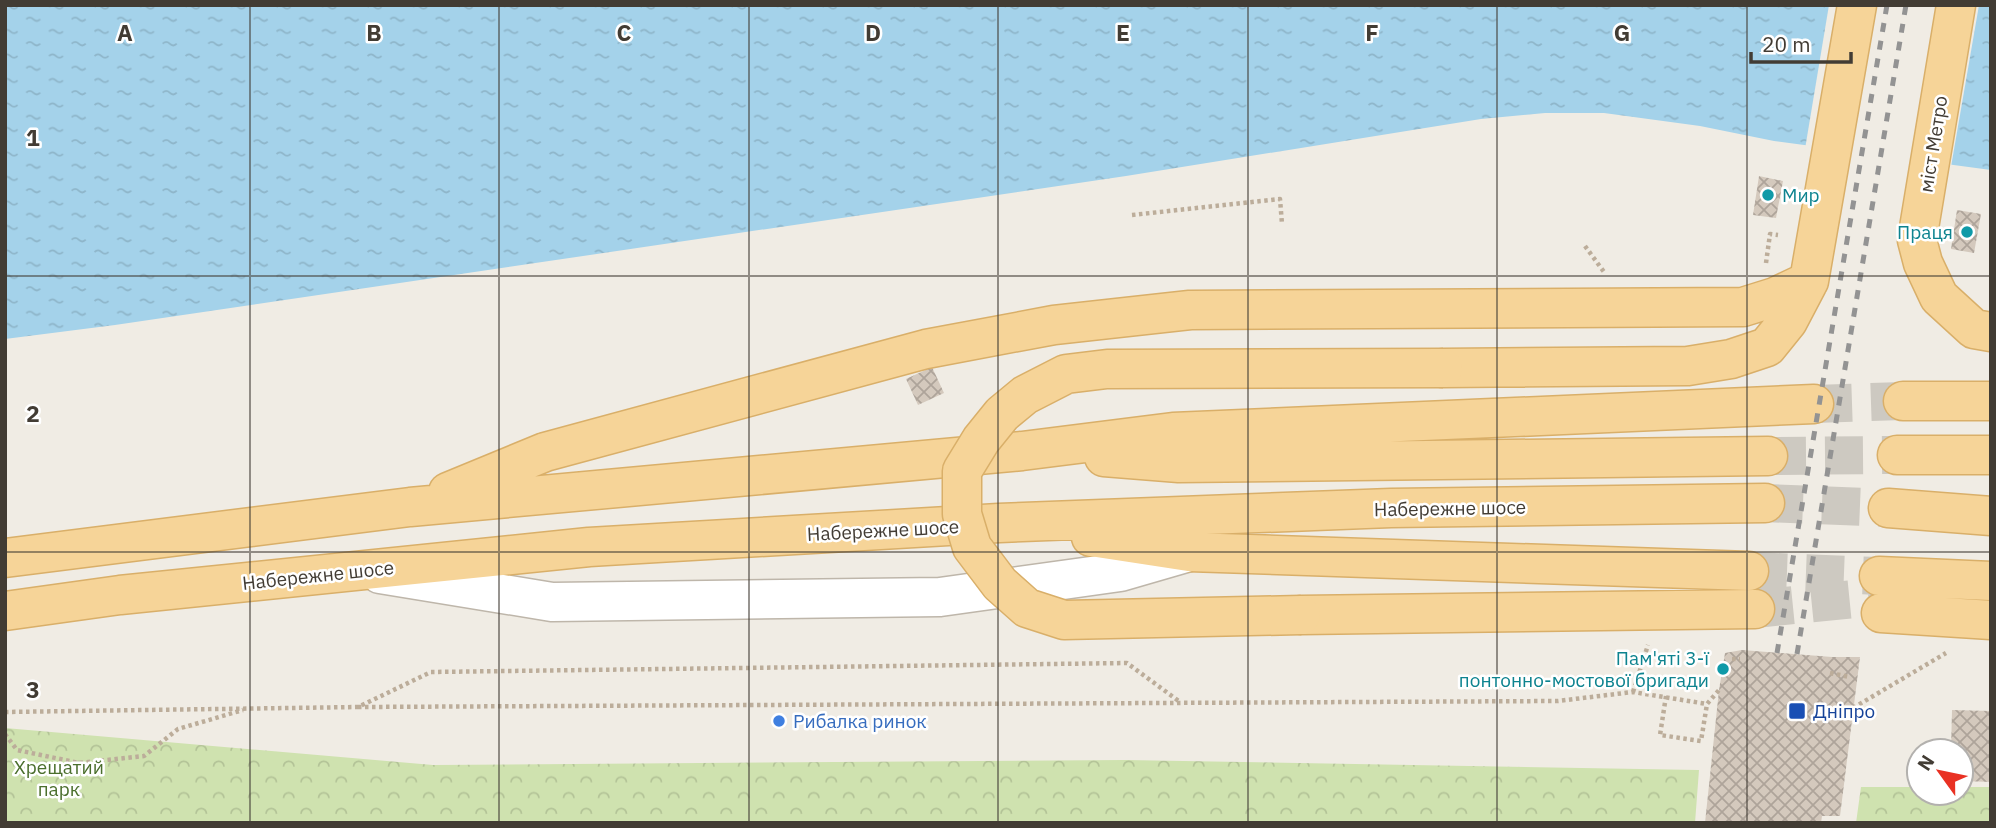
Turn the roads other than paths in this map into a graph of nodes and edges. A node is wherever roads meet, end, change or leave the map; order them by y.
1 (1857, 5) edge
2 (1956, 5) edge
3 (1809, 281) junction
4 (1991, 332) edge
5 (1903, 401) tunnel mouth
6 (1991, 401) edge
7 (1814, 404) tunnel mouth
8 (1022, 450) junction
9 (1897, 455) tunnel mouth
10 (1991, 455) edge
11 (1768, 456) tunnel mouth
12 (1765, 503) tunnel mouth
13 (410, 507) junction
14 (1888, 508) tunnel mouth
15 (1991, 516) edge
16 (999, 523) junction
17 (1189, 552) junction
18 (5, 558) edge
19 (1749, 570) tunnel mouth
20 (361, 571) junction
21 (1991, 581) edge
22 (1755, 609) tunnel mouth
23 (5, 611) edge
24 (1991, 620) edge

1 - 3 main road
2 - 4 main road, міст Метро
3 - 13 main road
3 - 22 main road, bridge
5 - 6 main road
7 - 8 main road
8 - 11 main road
8 - 13 main road
9 - 10 main road
12 - 16 main road, Набережне шосе
13 - 18 main road
14 - 15 main road
16 - 17 main road
16 - 20 main road, Набережне шосе
17 - 19 main road
17 - 20 lane
20 - 23 main road, Набережне шосе
21 - 24 main road

